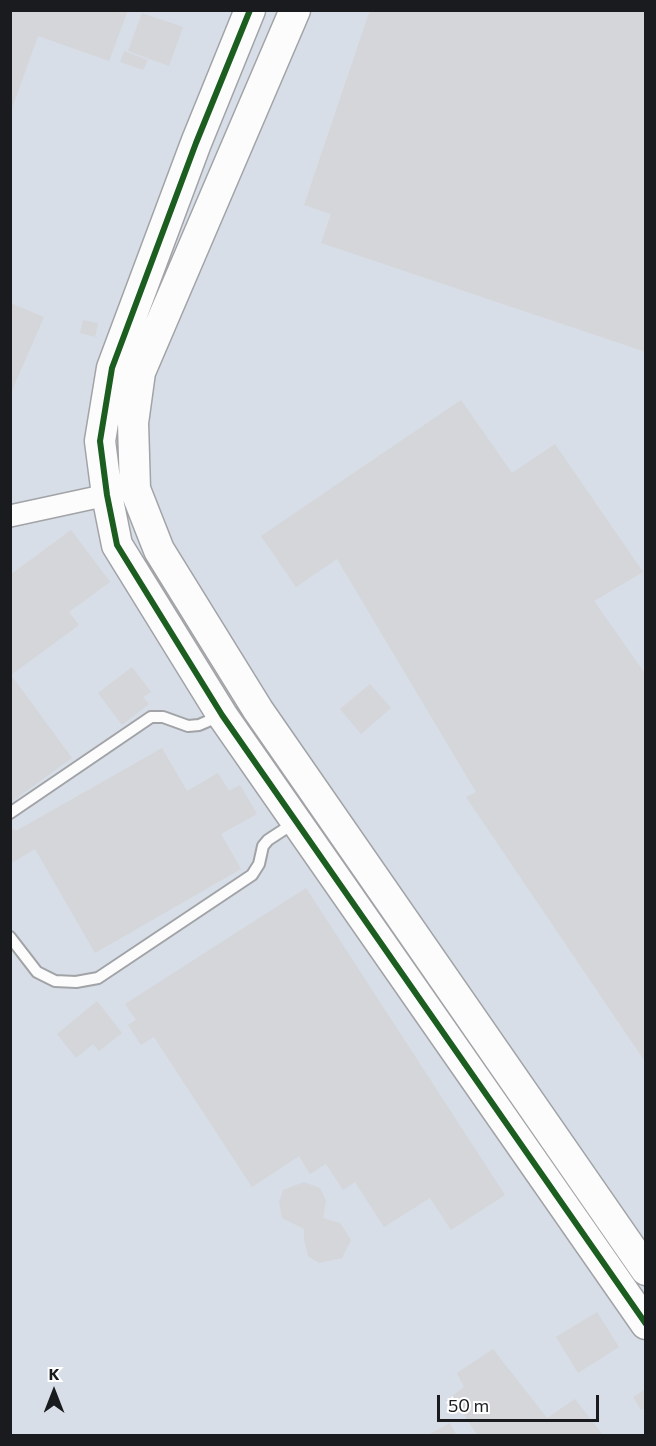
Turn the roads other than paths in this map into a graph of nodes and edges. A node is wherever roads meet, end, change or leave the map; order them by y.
1 (250, 10) edge
2 (296, 10) edge
3 (107, 495) junction
4 (10, 516) edge
5 (222, 714) junction
6 (10, 813) edge
7 (296, 821) junction
8 (10, 937) edge
9 (645, 1270) edge
10 (645, 1324) edge

1 - 3 street
2 - 9 street
3 - 4 street
3 - 5 street
5 - 6 lane
5 - 7 street
7 - 8 lane
7 - 10 street

